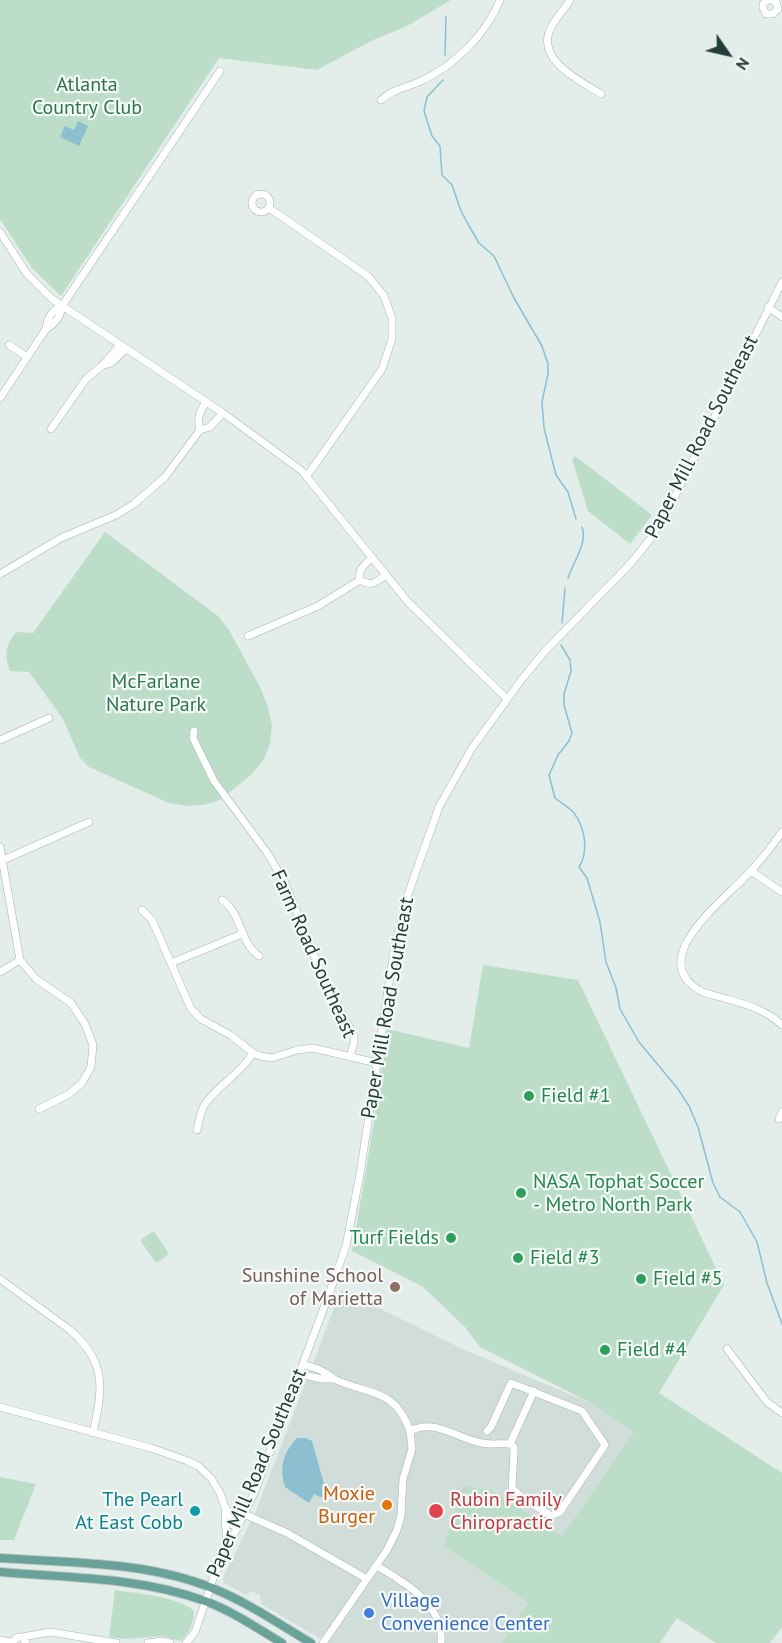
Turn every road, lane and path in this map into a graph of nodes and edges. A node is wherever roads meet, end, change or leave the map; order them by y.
1 (500, 0) edge
2 (570, 0) edge
3 (220, 70) dead end
4 (601, 94) dead end
5 (381, 100) dead end
6 (269, 208) dead end
7 (0, 232) edge
8 (782, 282) edge
9 (62, 306) junction
10 (768, 307) junction
11 (782, 317) edge
12 (9, 345) dead end
13 (123, 347) junction
14 (27, 357) junction
15 (0, 398) edge
16 (206, 402) junction
17 (223, 413) junction
18 (51, 429) dead end
19 (200, 430) junction
20 (307, 476) junction
21 (371, 558) junction
22 (0, 574) edge
23 (385, 576) junction
24 (360, 580) junction
25 (248, 636) dead end
26 (506, 698) junction
27 (49, 718) dead end
28 (194, 731) dead end
29 (0, 740) edge
30 (89, 822) dead end
31 (782, 832) edge
32 (0, 847) edge
33 (2, 861) edge
34 (751, 871) junction
35 (782, 892) edge
36 (222, 900) dead end
37 (142, 910) dead end
38 (242, 934) junction
39 (259, 956) dead end
40 (20, 960) junction
41 (171, 963) junction
42 (0, 972) edge
43 (782, 1025) edge
44 (253, 1053) junction
45 (350, 1056) junction
46 (377, 1063) junction
47 (86, 1078) junction
48 (94, 1084) dead end
49 (39, 1109) dead end
50 (197, 1130) dead end
51 (0, 1280) edge
52 (727, 1349) dead end
53 (303, 1364) junction
54 (299, 1374) junction
55 (332, 1379) junction
56 (534, 1391) junction
57 (0, 1407) edge
58 (782, 1413) edge
59 (410, 1431) junction
60 (486, 1431) dead end
61 (93, 1432) junction
62 (510, 1444) junction
63 (225, 1510) junction
64 (244, 1514) junction
65 (238, 1528) junction
66 (227, 1551) junction
67 (0, 1558) edge
68 (377, 1566) junction
69 (0, 1572) edge
70 (367, 1579) junction
71 (210, 1587) junction
72 (206, 1601) junction
73 (0, 1640) edge
74 (24, 1640) edge
75 (188, 1640) edge
76 (11, 1643) edge
77 (116, 1643) edge
78 (148, 1643) edge
79 (170, 1643) edge
80 (198, 1643) edge
81 (282, 1643) edge
82 (311, 1643) edge
83 (323, 1643) edge
84 (441, 1643) edge

1 - 5 street
2 - 4 street
3 - 9 street
6 - 20 street
7 - 9 street
8 - 10 street, Paper Mill Road Southeast
9 - 13 street
9 - 14 street
10 - 11 street
10 - 26 street, Paper Mill Road Southeast
12 - 14 street
13 - 16 street
13 - 18 street
14 - 15 street
16 - 17 street
16 - 19 street
17 - 19 street
17 - 20 street
19 - 22 street
20 - 21 street
21 - 23 street
21 - 24 street
23 - 24 street
23 - 26 street
24 - 25 street
26 - 46 street, Paper Mill Road Southeast
27 - 29 street
28 - 45 street, Farm Road Southeast
30 - 33 street
31 - 34 street
32 - 33 street
33 - 40 street
34 - 35 street
34 - 43 street
36 - 38 street
37 - 41 street
38 - 39 street
38 - 41 street
40 - 42 street
40 - 47 street
41 - 44 street
44 - 45 street
44 - 50 street
45 - 46 street
46 - 53 street, Paper Mill Road Southeast
47 - 48 street
47 - 49 street
51 - 61 street
52 - 58 street
53 - 54 street, Paper Mill Road Southeast
53 - 55 street
54 - 55 street
54 - 64 street, Paper Mill Road Southeast
55 - 59 street
56 - 60 street
56 - 62 street
56 - 62 street
57 - 61 street
59 - 62 street
59 - 68 street
61 - 63 street
63 - 64 street
63 - 65 street
63 - 66 street
64 - 65 street, Paper Mill Road Southeast
64 - 70 street
65 - 66 street, Paper Mill Road Southeast
66 - 71 street, Paper Mill Road Southeast
67 - 71 main road
68 - 70 street
68 - 84 street
69 - 72 main road
70 - 83 street
71 - 72 street, Paper Mill Road Southeast
71 - 82 main road
72 - 75 street, Paper Mill Road Southeast
72 - 81 main road
73 - 76 street
74 - 76 street
74 - 77 street
75 - 80 street
78 - 79 street

